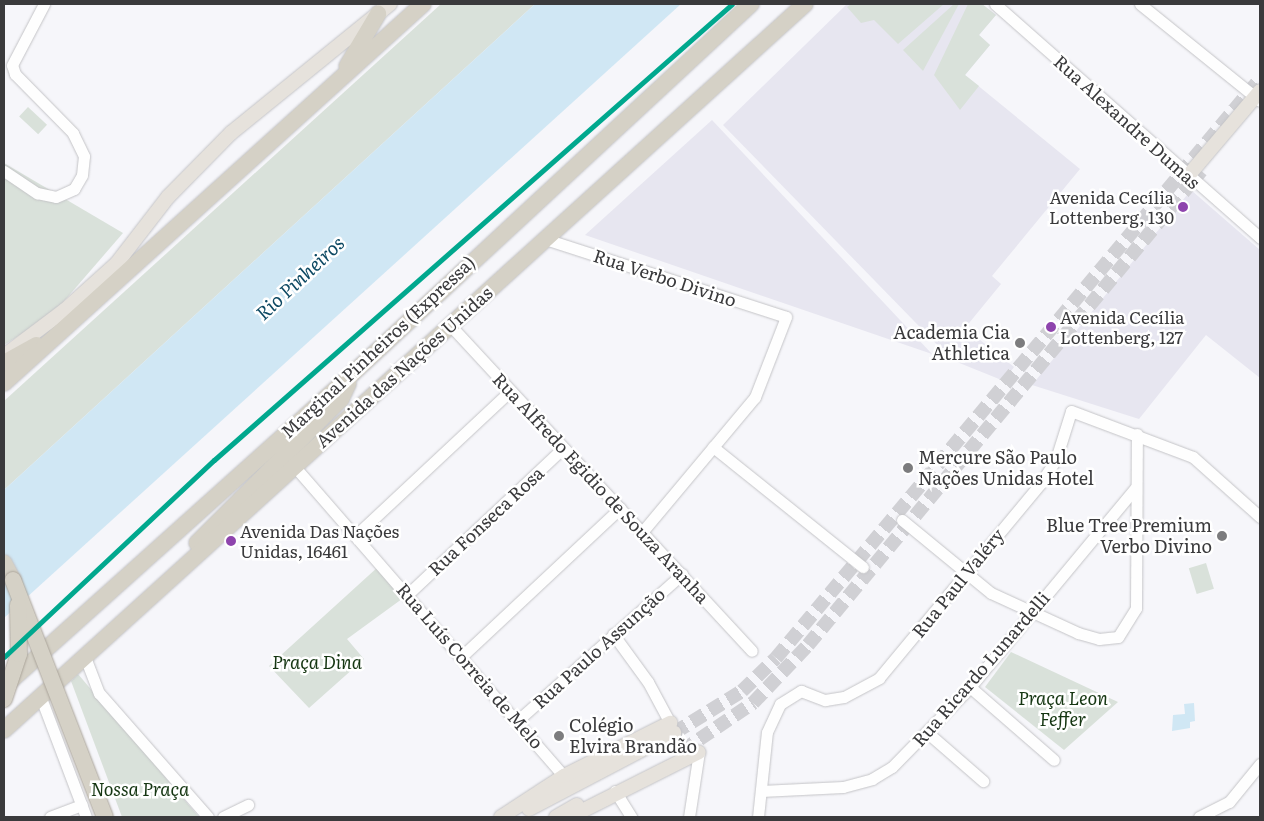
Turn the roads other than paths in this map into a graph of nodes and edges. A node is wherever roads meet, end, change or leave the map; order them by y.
1 (44, 4) edge
2 (423, 4) edge
3 (751, 4) edge
4 (805, 4) edge
5 (995, 4) edge
6 (1140, 4) edge
7 (384, 9) edge
8 (339, 80) junction
9 (1259, 94) edge
10 (4, 171) edge
11 (1188, 176) junction
12 (545, 238) junction
13 (1260, 238) edge
14 (450, 326) junction
15 (62, 330) junction
16 (4, 356) edge
17 (4, 363) edge
18 (351, 375) junction
19 (4, 383) edge
20 (510, 391) junction
21 (1137, 434) junction
22 (713, 447) junction
23 (563, 448) junction
24 (295, 467) junction
25 (1136, 487) junction
26 (620, 508) junction
27 (1260, 516) edge
28 (902, 520) dead end
29 (642, 532) junction
30 (355, 536) junction
31 (4, 563) edge
32 (863, 567) dead end
33 (181, 568) junction
34 (966, 573) junction
35 (682, 574) junction
36 (12, 580) junction
37 (408, 594) junction
38 (1030, 613) junction
39 (613, 634) junction
40 (752, 651) dead end
41 (85, 657) junction
42 (461, 657) junction
43 (970, 687) junction
44 (4, 688) edge
45 (41, 698) junction
46 (4, 699) edge
47 (517, 721) junction
48 (672, 728) junction
49 (4, 730) edge
50 (929, 734) junction
51 (682, 751) tunnel mouth
52 (698, 752) joint
53 (1054, 760) dead end
54 (1260, 764) edge
55 (564, 776) junction
56 (983, 781) dead end
57 (761, 790) junction
58 (615, 791) junction
59 (82, 805) junction
60 (248, 805) dead end
61 (514, 813) edge
62 (50, 817) edge
63 (86, 817) edge
64 (105, 817) edge
65 (208, 817) edge
66 (223, 817) edge
67 (494, 817) edge
68 (501, 817) edge
69 (556, 817) edge
70 (570, 817) edge
71 (631, 817) edge
72 (689, 817) edge
73 (758, 817) edge
74 (1199, 817) edge

1 - 10 street
2 - 8 highway
3 - 18 highway, Marginal Pinheiros (Expressa)
4 - 12 highway, Avenida das Nações Unidas
5 - 11 street, Rua Alexandre Dumas
6 - 9 street
7 - 8 highway
7 - 16 main road
8 - 15 highway
9 - 11 main road
11 - 13 street, Rua Alexandre Dumas
12 - 14 highway, Avenida das Nações Unidas
12 - 22 street, Rua Verbo Divino
14 - 20 street, Rua Alfredo Egidio de Souza Aranha
14 - 24 highway, Avenida das Nações Unidas
15 - 17 highway
15 - 19 highway
18 - 33 highway
18 - 44 highway, Marginal Pinheiros (Expressa)
20 - 23 street, Rua Alfredo Egidio de Souza Aranha
20 - 30 street
21 - 25 street
21 - 27 street
21 - 34 street, Rua Paul Valéry
22 - 29 street
22 - 32 street
23 - 26 street, Rua Alfredo Egidio de Souza Aranha
23 - 37 street, Rua Fonseca Rosa
24 - 30 street, Rua Luís Correia de Melo
24 - 33 highway, Avenida das Nações Unidas
25 - 38 street, Rua Ricardo Lunardelli
25 - 38 street
26 - 29 street, Rua Alfredo Egidio de Souza Aranha
26 - 42 street
28 - 34 street
29 - 35 street, Rua Alfredo Egidio de Souza Aranha
30 - 37 street, Rua Luís Correia de Melo
31 - 36 highway
33 - 41 highway, Avenida das Nações Unidas
34 - 38 street
34 - 57 street, Rua Paul Valéry
35 - 39 street, Rua Paulo Assunção
35 - 40 street, Rua Alfredo Egidio de Souza Aranha
36 - 46 highway, bridge
36 - 64 highway, bridge
37 - 42 street, Rua Luís Correia de Melo
38 - 43 street, Rua Ricardo Lunardelli
39 - 47 street, Rua Paulo Assunção
39 - 48 street
41 - 45 highway, Avenida das Nações Unidas
41 - 65 street
42 - 47 street, Rua Luís Correia de Melo
43 - 50 street, Rua Ricardo Lunardelli
43 - 53 street
45 - 49 highway, Avenida das Nações Unidas
45 - 59 street
47 - 55 street, Rua Luís Correia de Melo
48 - 55 main road
48 - 61 main road
50 - 56 street
50 - 57 street, Rua Ricardo Lunardelli
51 - 69 main road
52 - 58 main road
52 - 72 street
54 - 74 street
55 - 61 main road
57 - 73 street
58 - 70 main road
58 - 71 street
59 - 62 street
59 - 63 street
60 - 66 street
61 - 67 street
61 - 68 main road

